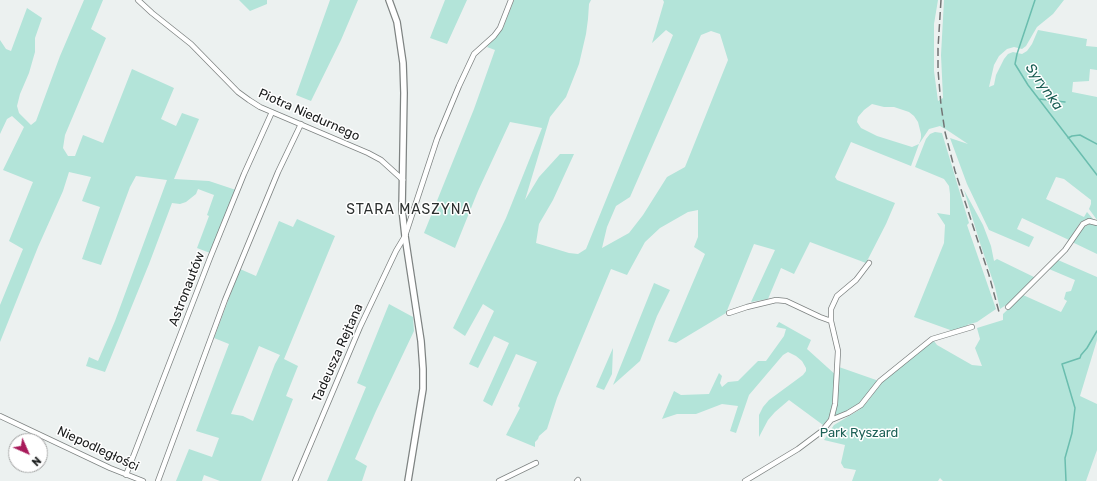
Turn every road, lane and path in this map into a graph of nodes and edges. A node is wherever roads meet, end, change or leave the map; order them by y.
1 (138, 0) edge
2 (389, 0) edge
3 (511, 0) edge
4 (272, 112) junction
5 (301, 124) junction
6 (403, 180) junction
7 (1097, 223) edge
8 (405, 236) junction
9 (870, 263) dead end
10 (1008, 307) dead end
11 (729, 313) dead end
12 (831, 321) junction
13 (972, 327) dead end
14 (0, 416) edge
15 (831, 420) junction
16 (536, 463) dead end
17 (126, 475) junction
18 (143, 481) edge
19 (158, 481) edge
20 (295, 481) edge
21 (408, 481) edge
22 (499, 481) edge
23 (745, 481) edge

1 - 4 street, Piotra Niedurnego
2 - 6 street
3 - 8 street, Tadeusza Rejtana
4 - 5 street, Piotra Niedurnego
4 - 17 street, Astronautów
5 - 6 street, Piotra Niedurnego
5 - 19 street
6 - 8 street
7 - 10 street
8 - 20 street, Tadeusza Rejtana
8 - 21 street
9 - 12 street
11 - 12 street
12 - 15 street
13 - 15 street
14 - 17 street, Niepodległości
15 - 23 street
16 - 22 street
17 - 18 street, Niepodległości

